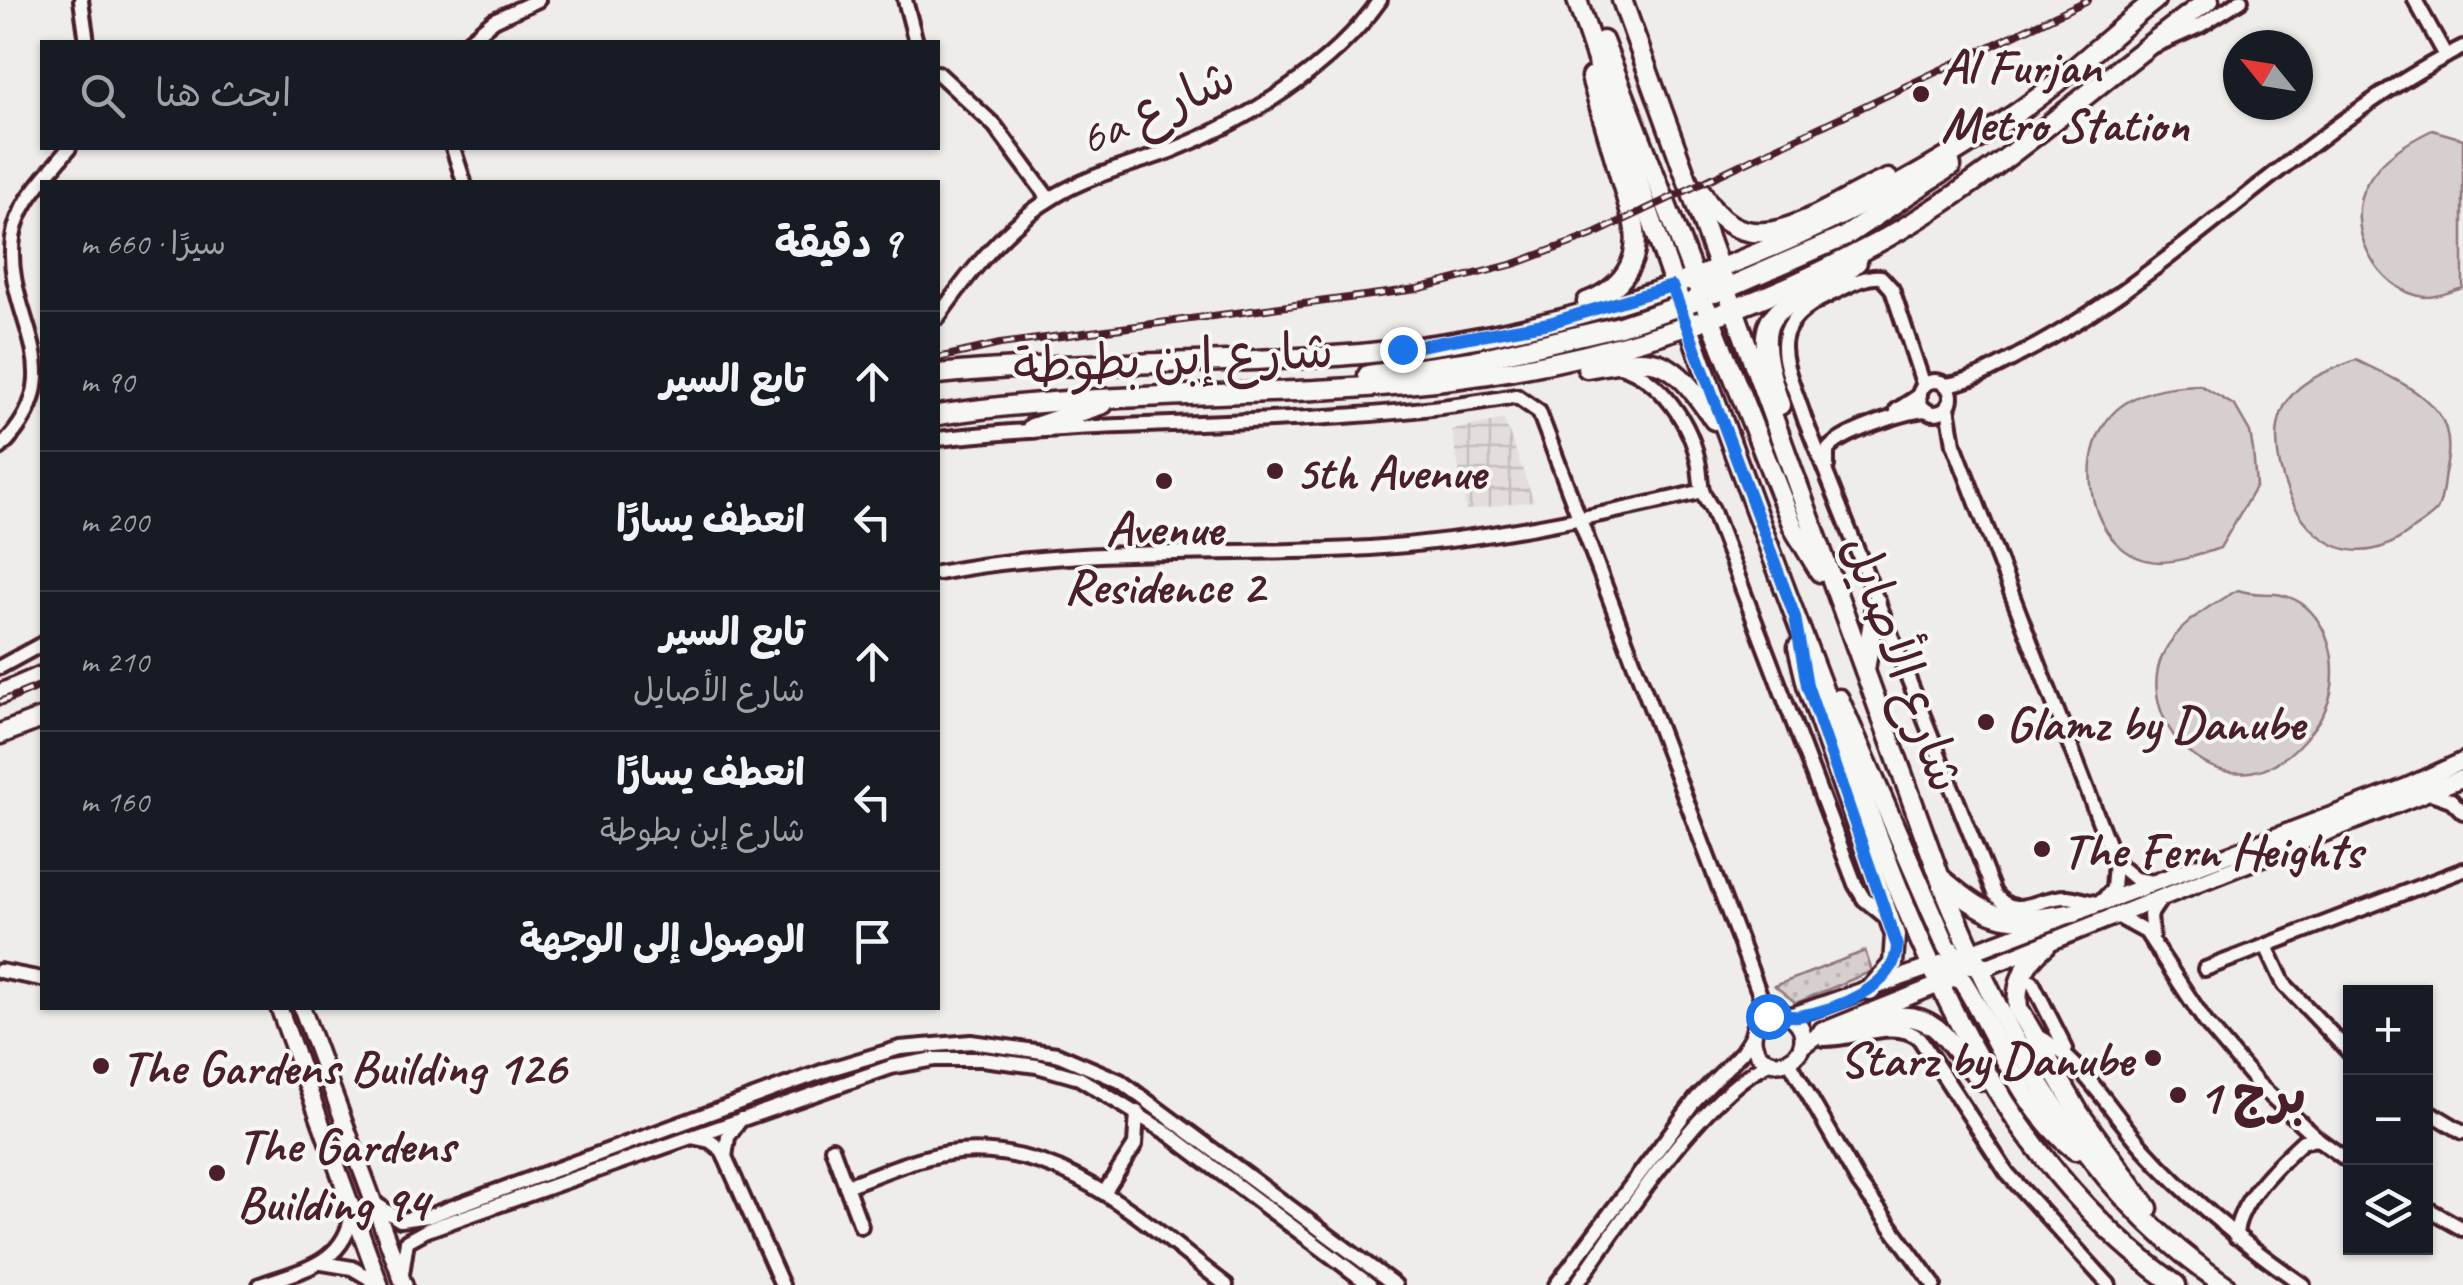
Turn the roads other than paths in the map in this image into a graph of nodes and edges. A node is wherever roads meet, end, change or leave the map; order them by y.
1 (81, 0) edge
2 (538, 0) edge
3 (905, 0) edge
4 (1380, 0) edge
5 (1569, 0) edge
6 (1581, 0) edge
7 (1622, 0) edge
8 (2155, 0) edge
9 (2209, 0) edge
10 (2240, 0) edge
11 (2415, 0) edge
12 (87, 40) edge
13 (469, 40) edge
14 (915, 40) edge
15 (2463, 47) edge
16 (2135, 53) junction
17 (2446, 56) junction
18 (940, 75) edge
19 (2018, 112) junction
20 (67, 150) edge
21 (454, 150) edge
22 (1681, 156) junction
23 (1936, 164) junction
24 (41, 180) edge
25 (463, 180) edge
26 (40, 181) edge
27 (1049, 199) junction
28 (1876, 244) junction
29 (1714, 259) junction
30 (1664, 289) junction
31 (1709, 296) junction
32 (1740, 306) junction
33 (1671, 310) junction
34 (940, 314) edge
35 (1549, 323) junction
36 (1690, 334) junction
37 (1602, 365) junction
38 (940, 372) edge
39 (1922, 390) junction
40 (1244, 393) junction
41 (1147, 394) junction
42 (1949, 397) junction
43 (1928, 412) junction
44 (940, 415) edge
45 (1805, 420) junction
46 (1032, 428) junction
47 (940, 439) edge
48 (1730, 443) junction
49 (1954, 444) junction
50 (0, 448) edge
51 (1700, 492) junction
52 (1837, 506) junction
53 (1578, 521) junction
54 (1809, 521) junction
55 (940, 570) edge
56 (1838, 602) junction
57 (1876, 602) junction
58 (1798, 625) junction
59 (40, 645) edge
60 (0, 666) edge
61 (1865, 670) junction
62 (40, 677) edge
63 (0, 694) edge
64 (40, 707) edge
65 (40, 719) edge
66 (4, 732) edge
67 (2463, 760) edge
68 (2463, 778) edge
69 (2431, 793) junction
70 (2463, 812) edge
71 (2116, 862) junction
72 (2463, 870) edge
73 (1940, 878) junction
74 (2159, 888) junction
75 (2100, 902) junction
76 (2074, 913) junction
77 (2115, 915) junction
78 (1892, 925) junction
79 (2154, 944) junction
80 (2046, 945) junction
81 (2266, 946) junction
82 (1959, 968) junction
83 (2205, 969) dead end
84 (0, 971) edge
85 (40, 979) edge
86 (2032, 982) dead end
87 (1870, 990) junction
88 (303, 1010) edge
89 (282, 1014) edge
90 (1768, 1016) junction
91 (1791, 1016) junction
92 (1754, 1032) junction
93 (2030, 1032) junction
94 (1810, 1039) junction
95 (2343, 1046) edge
96 (2069, 1056) junction
97 (1780, 1061) junction
98 (1996, 1090) junction
99 (1137, 1112) junction
100 (2433, 1114) edge
101 (743, 1118) junction
102 (2293, 1118) junction
103 (2463, 1132) edge
104 (1169, 1134) junction
105 (688, 1136) junction
106 (2318, 1139) junction
107 (1135, 1144) junction
108 (832, 1148) dead end
109 (725, 1157) junction
110 (2343, 1157) edge
111 (846, 1186) junction
112 (1104, 1192) junction
113 (373, 1202) junction
114 (353, 1211) junction
115 (2433, 1212) edge
116 (2212, 1216) junction
117 (860, 1226) dead end
118 (2463, 1230) edge
119 (2236, 1237) junction
120 (2182, 1252) junction
121 (322, 1262) junction
122 (403, 1283) edge
123 (260, 1285) edge
124 (380, 1285) edge
125 (782, 1285) edge
126 (1226, 1285) edge
127 (1370, 1285) edge
128 (1394, 1285) edge
129 (1556, 1285) edge
130 (1576, 1285) edge
131 (1934, 1285) edge
132 (2109, 1285) edge
133 (2176, 1285) edge
134 (2224, 1285) edge
135 (2303, 1285) edge

1 - 12 street
2 - 13 street
3 - 14 street
4 - 27 street, 6a شارع
5 - 35 main road
6 - 30 main road, شارع الأصايل
6 - 31 main road
7 - 22 main road
8 - 19 main road
9 - 16 main road
10 - 16 street
11 - 17 street
15 - 17 street
16 - 28 main road
17 - 42 street
18 - 27 street, 6a شارع
19 - 23 main road
19 - 31 main road
20 - 24 street
21 - 25 street
22 - 23 main road
22 - 29 main road
23 - 29 main road
26 - 50 street
27 - 34 street, 6a شارع
28 - 32 main road
28 - 54 main road
29 - 31 main road
29 - 31 main road
30 - 31 main road, شارع إبن بطوطة
30 - 33 main road, شارع الأصايل
30 - 35 main road, شارع إبن بطوطة
31 - 32 main road
31 - 32 main road, شارع الأصايل
31 - 33 main road
31 - 36 main road
31 - 36 main road, شارع إبن بطوطة
31 - 56 main road
32 - 54 main road, شارع الأصايل
33 - 36 main road, شارع الأصايل
33 - 40 main road
35 - 38 main road, شارع إبن بطوطة
36 - 40 main road, شارع إبن بطوطة
36 - 48 main road, شارع الأصايل
37 - 40 main road
37 - 48 main road
37 - 51 street
39 - 42 street
39 - 43 street
39 - 45 street
39 - 45 street
40 - 41 main road, شارع إبن بطوطة
41 - 44 main road, شارع إبن بطوطة
41 - 46 main road
42 - 43 street
42 - 49 street
43 - 49 street
43 - 52 street
45 - 52 street
46 - 47 street
46 - 53 street
48 - 58 main road, شارع الأصايل
49 - 71 street
51 - 53 street
51 - 78 street
52 - 57 street
53 - 55 street
53 - 90 street
54 - 56 main road, شارع الأصايل
56 - 61 main road, شارع الأصايل
57 - 61 main road
57 - 75 street
58 - 78 main road
58 - 82 main road, شارع الأصايل
59 - 60 street
61 - 73 main road, شارع الأصايل
62 - 63 main road
64 - 66 main road
65 - 66 main road
67 - 74 street
68 - 69 street
69 - 70 street
69 - 74 street
71 - 74 street
71 - 75 street
72 - 81 street
73 - 76 main road
73 - 82 main road, شارع الأصايل
74 - 75 street
74 - 77 street
74 - 79 street
75 - 76 street
76 - 82 street
77 - 79 street
77 - 80 street
78 - 87 main road
79 - 102 street
80 - 82 street
80 - 93 main road
81 - 83 street
81 - 95 street
82 - 87 street
82 - 94 street
82 - 98 main road, شارع الأصايل
82 - 120 main road
84 - 85 street
86 - 96 street
87 - 91 street
88 - 113 street
89 - 114 street
90 - 91 street
90 - 92 street
91 - 94 street
92 - 97 street
92 - 129 street
93 - 96 street
93 - 120 main road
94 - 97 street
94 - 98 main road
94 - 132 street
96 - 116 street
97 - 130 street
97 - 131 street
98 - 133 main road, شارع الأصايل
99 - 101 street
99 - 104 street
99 - 107 street
100 - 103 street
101 - 105 street
101 - 109 street
102 - 106 street
102 - 116 street
104 - 107 street
104 - 127 street
105 - 109 street
105 - 122 street
106 - 110 street
106 - 119 street
107 - 112 street
108 - 111 street
109 - 125 street
111 - 112 street
111 - 117 street
112 - 126 street
113 - 122 street
113 - 128 street
114 - 121 street
114 - 124 street
115 - 118 street
116 - 119 street
119 - 135 street
120 - 134 main road
121 - 123 street
121 - 124 street

